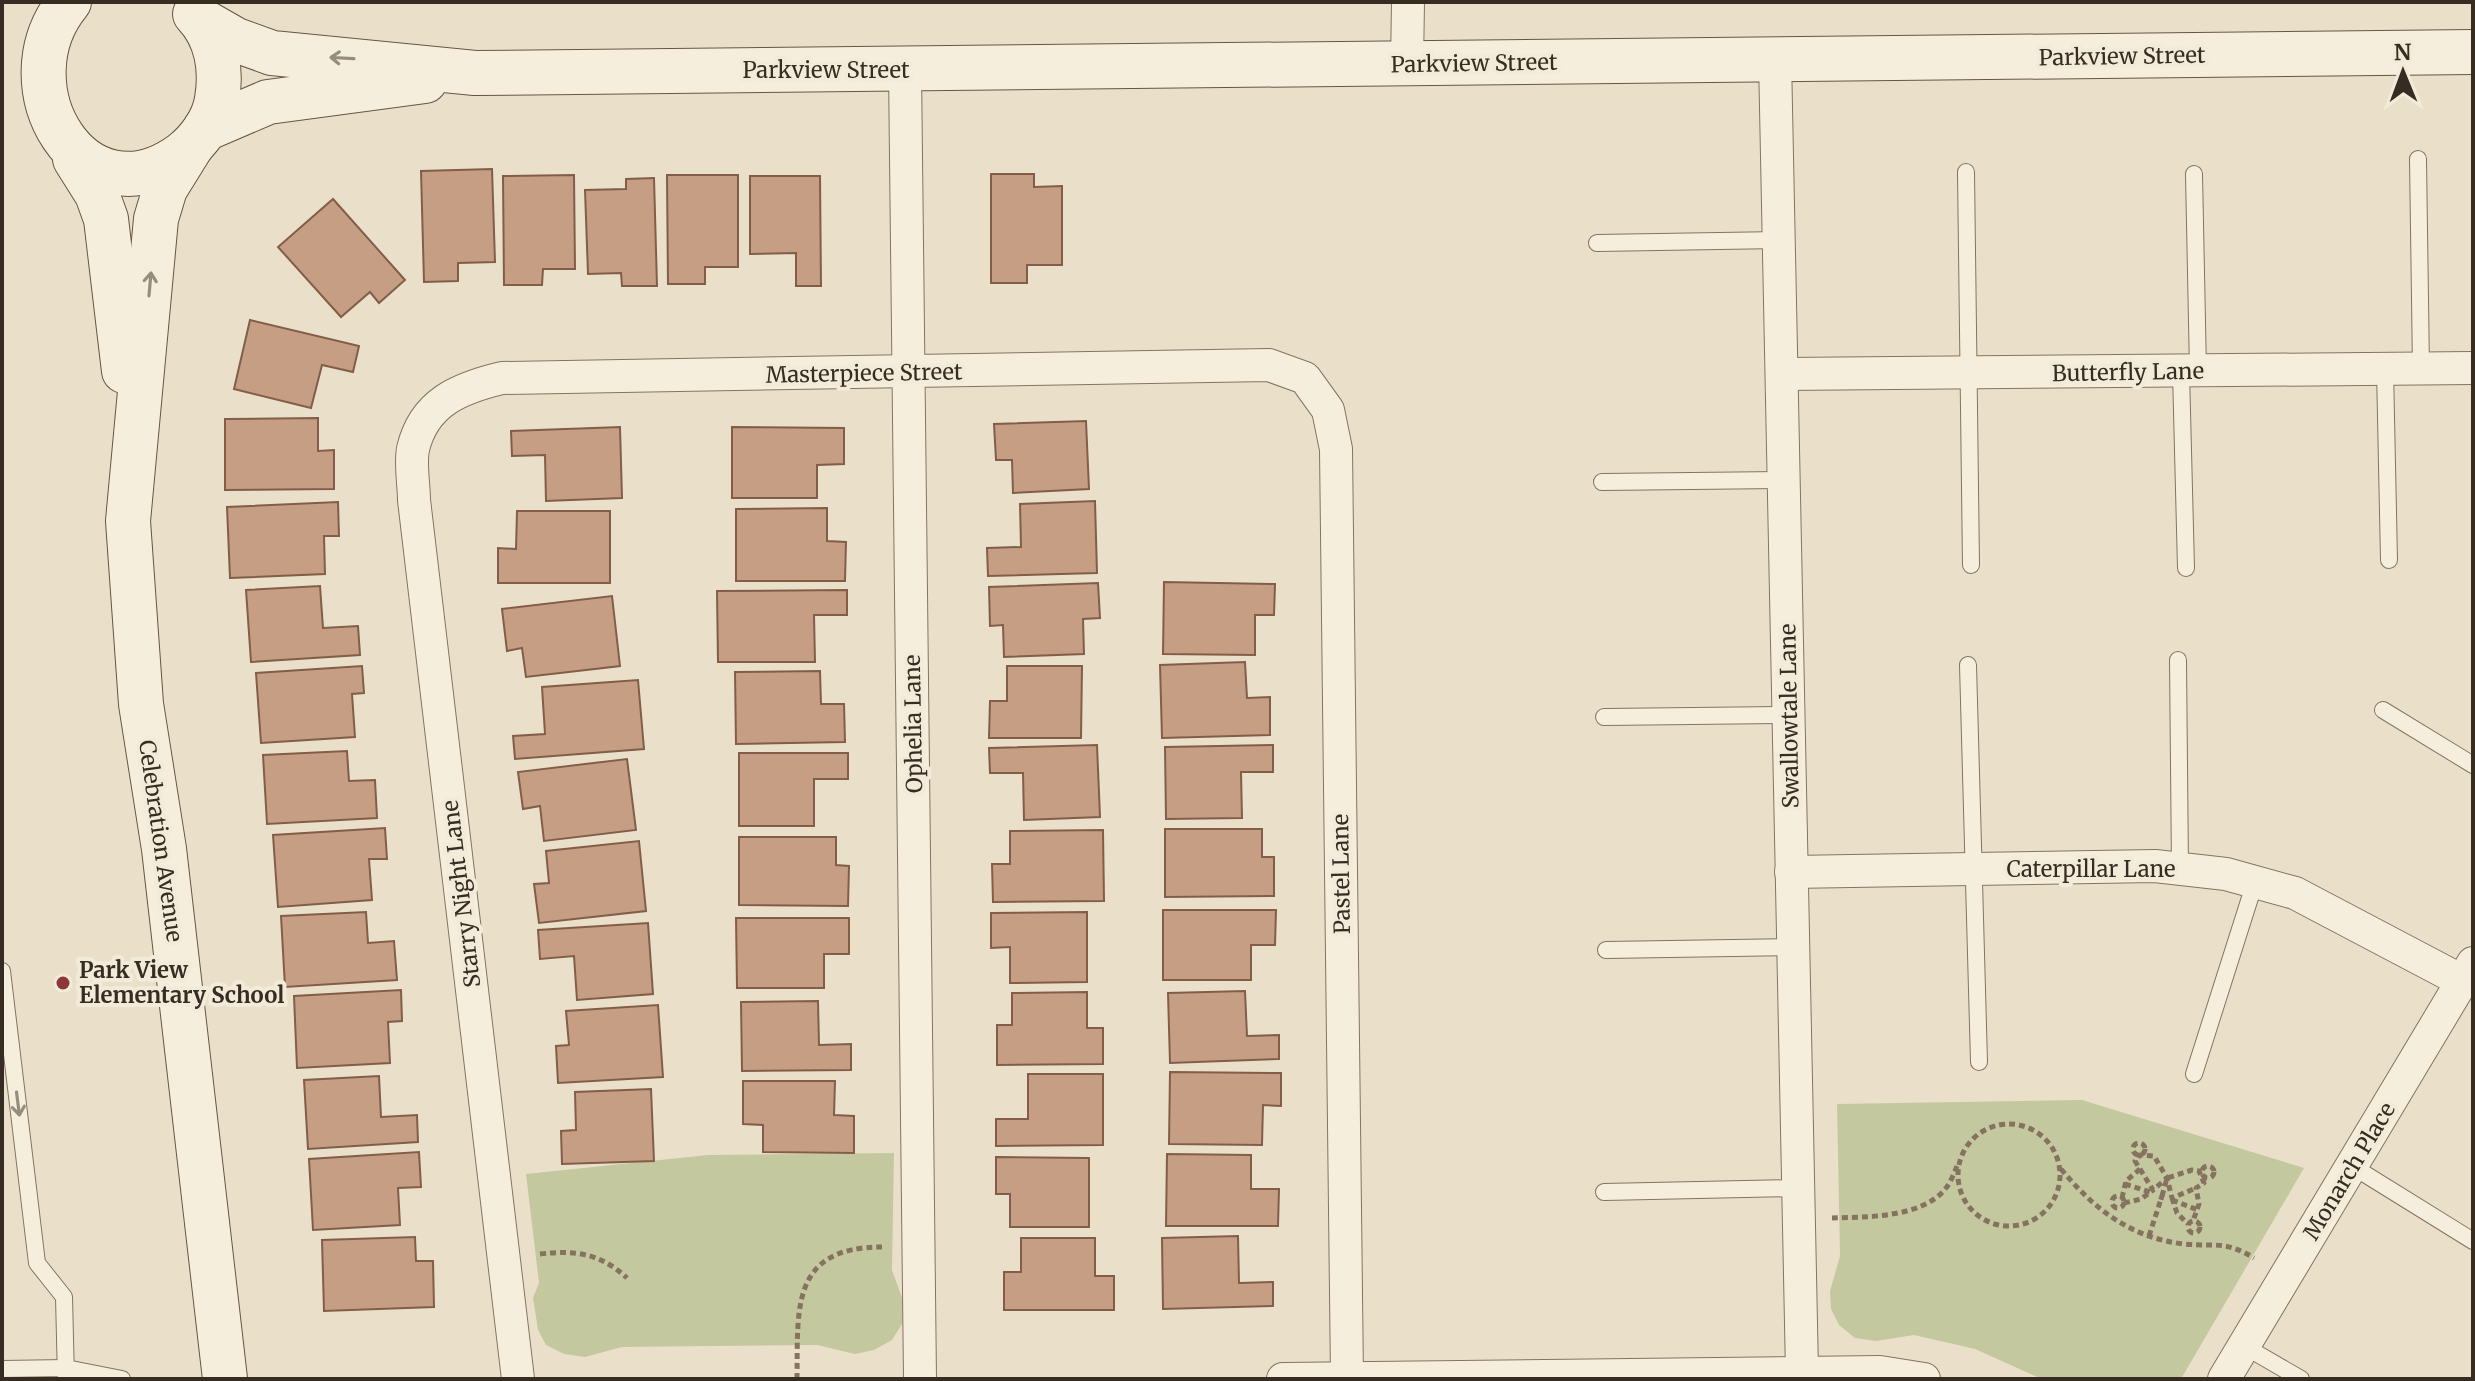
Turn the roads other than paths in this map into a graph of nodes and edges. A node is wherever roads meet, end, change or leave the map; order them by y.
1 (1408, 2) edge
2 (187, 7) edge
3 (61, 9) edge
4 (2, 51) edge
5 (2473, 52) edge
6 (1775, 59) junction
7 (1407, 64) junction
8 (905, 69) junction
9 (475, 73) junction
10 (198, 138) junction
11 (75, 159) junction
12 (2418, 159) dead end
13 (1966, 172) dead end
14 (2194, 174) dead end
15 (1780, 240) junction
16 (1597, 243) dead end
17 (2473, 368) edge
18 (2385, 369) junction
19 (2421, 369) junction
20 (2190, 371) junction
21 (908, 373) junction
22 (1784, 374) junction
23 (1969, 374) junction
24 (1305, 378) joint
25 (431, 412) joint
26 (134, 445) junction
27 (1785, 480) junction
28 (1602, 482) dead end
29 (2389, 560) dead end
30 (1971, 565) dead end
31 (2186, 568) dead end
32 (2178, 660) dead end
33 (1968, 665) dead end
34 (2383, 710) dead end
35 (1789, 715) junction
36 (1604, 717) dead end
37 (2473, 765) edge
38 (1973, 868) junction
39 (2180, 869) junction
40 (1791, 872) junction
41 (2255, 882) junction
42 (1793, 947) junction
43 (1606, 950) dead end
44 (2, 971) edge
45 (2466, 984) edge
46 (1979, 1062) dead end
47 (2194, 1074) dead end
48 (2352, 1166) junction
49 (1604, 1192) dead end
50 (1798, 1204) junction
51 (2473, 1241) edge
52 (2244, 1346) junction
53 (2, 1369) edge
54 (1802, 1372) junction
55 (66, 1373) edge
56 (1697, 1377) edge
57 (1347, 1378) edge
58 (1426, 1378) edge
59 (122, 1379) edge
60 (225, 1379) edge
61 (518, 1379) edge
62 (920, 1379) edge
63 (1283, 1379) edge
64 (1924, 1379) edge
65 (2224, 1379) edge
66 (2301, 1379) edge

1 - 7 street
9 -> 2 street, Parkview Street
2 - 10 street, Celebration Avenue
3 - 4 street
3 - 11 street
5 - 6 street, Parkview Street
6 - 7 street, Parkview Street
6 - 15 street, Swallowtale Lane
7 - 8 street, Parkview Street
8 - 9 street, Parkview Street
8 - 21 street, Ophelia Lane
9 - 10 street, Parkview Street
10 - 11 street, Parkview Street
26 -> 10 street, Celebration Avenue
11 - 26 street, Celebration Avenue
12 - 19 lane
13 - 23 lane
14 - 20 lane
15 - 16 lane
15 - 22 street, Swallowtale Lane
17 - 19 street, Butterfly Lane
18 - 19 street, Butterfly Lane
18 - 20 street, Butterfly Lane
18 - 29 lane
20 - 23 street, Butterfly Lane
20 - 31 lane
21 - 24 street, Masterpiece Street
21 - 25 street, Masterpiece Street
21 - 62 street, Ophelia Lane
22 - 23 street, Butterfly Lane
22 - 27 street, Swallowtale Lane
23 - 30 lane
24 - 57 street, Pastel Lane
25 - 61 street, Starry Night Lane
26 - 60 street, Celebration Avenue
27 - 28 lane
27 - 35 street, Swallowtale Lane
32 - 39 lane
33 - 38 lane
34 - 37 lane
35 - 36 lane
35 - 40 street, Swallowtale Lane
38 - 39 street, Caterpillar Lane
38 - 40 street, Caterpillar Lane
38 - 46 lane
39 - 41 street, Caterpillar Lane
40 - 42 street, Swallowtale Lane
41 - 45 street, Caterpillar Lane
41 - 47 lane
42 - 43 lane
42 - 50 street, Swallowtale Lane
44 -> 55 lane
45 - 48 street, Monarch Place
48 - 51 lane
48 - 52 street, Monarch Place
49 - 50 lane
50 - 54 street, Swallowtale Lane
52 - 65 street, Monarch Place
52 - 66 lane
53 - 55 lane
54 - 56 street
54 - 64 street
55 - 59 lane
56 - 58 street
57 - 58 street
57 - 63 street

